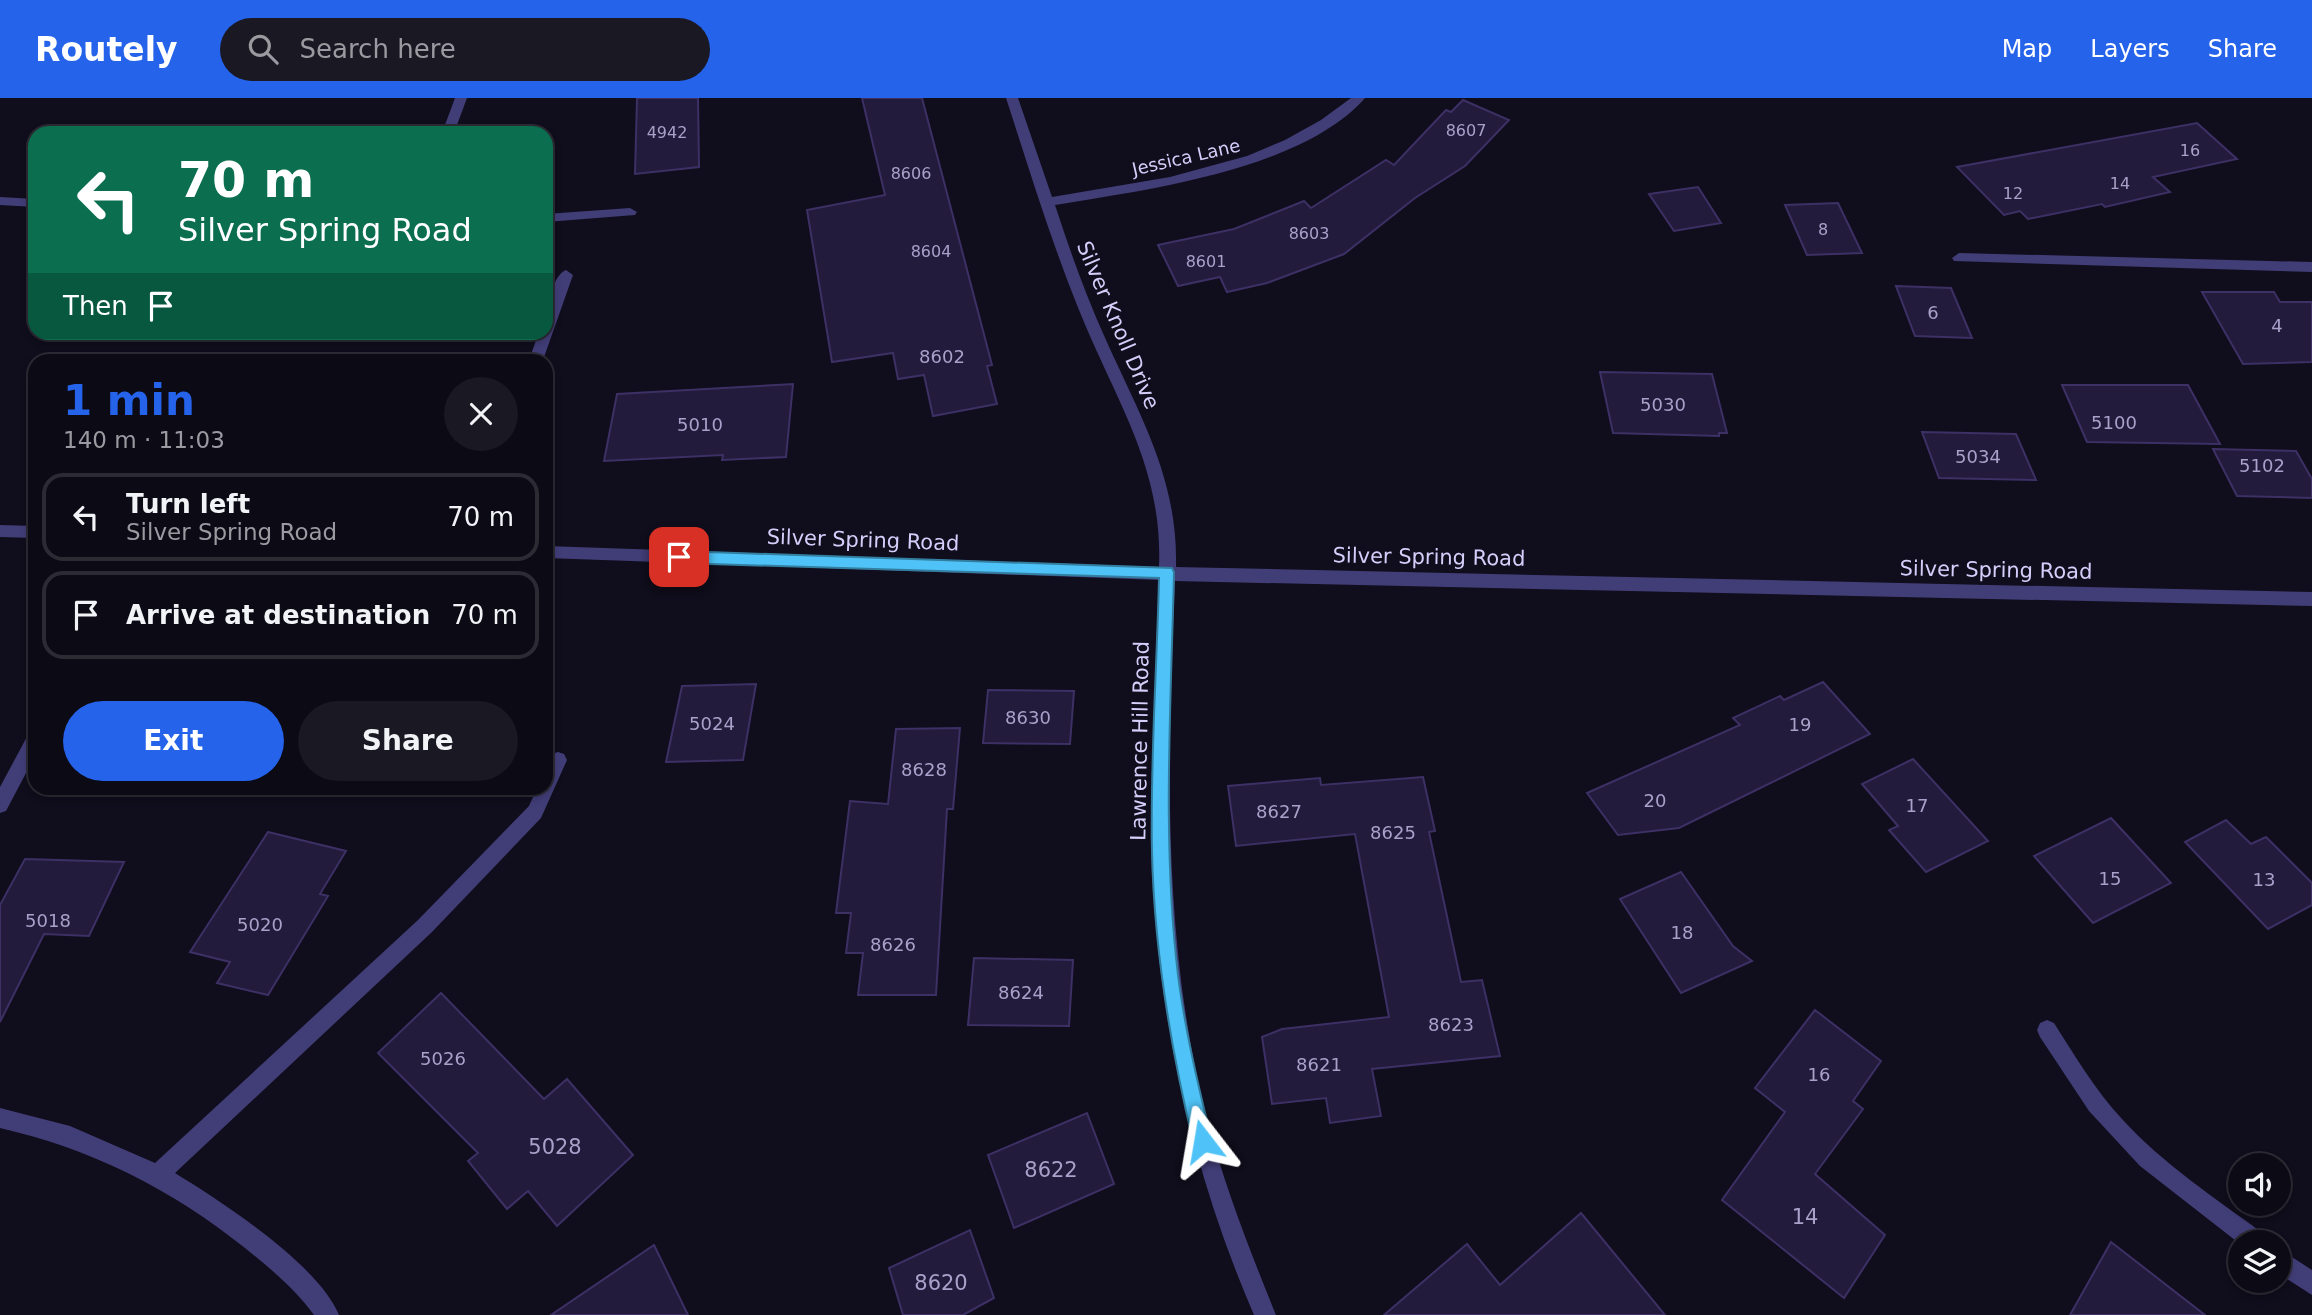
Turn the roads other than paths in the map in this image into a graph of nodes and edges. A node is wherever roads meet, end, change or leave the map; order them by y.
1 (461, 98) edge
2 (1012, 98) edge
3 (1359, 98) edge
4 (451, 126) edge
5 (0, 201) edge
6 (28, 202) edge
7 (1047, 202) junction
8 (630, 212) dead end
9 (553, 218) edge
10 (1959, 258) dead end
11 (2312, 267) edge
12 (566, 275) dead end
13 (553, 312) edge
14 (0, 531) edge
15 (28, 532) edge
16 (553, 552) edge
17 (1167, 572) junction
18 (2312, 599) edge
19 (28, 751) edge
20 (558, 760) dead end
21 (553, 771) edge
22 (543, 795) edge
23 (0, 805) edge
24 (2047, 1030) dead end
25 (0, 1118) edge
26 (158, 1175) junction
27 (2240, 1230) edge
28 (2291, 1269) edge
29 (2312, 1284) edge
30 (328, 1315) edge
31 (1265, 1315) edge

1 - 4 street
2 - 7 street, Silver Knoll Drive
3 - 7 street, Jessica Lane
5 - 6 street
7 - 17 street, Silver Knoll Drive
8 - 9 street
10 - 11 street
12 - 13 street
14 - 15 street
16 - 17 street, Silver Spring Road
17 - 18 street, Silver Spring Road
17 - 31 street, Lawrence Hill Road
19 - 23 street
20 - 21 street
22 - 26 street
24 - 27 street
25 - 26 street
26 - 30 street
28 - 29 street

